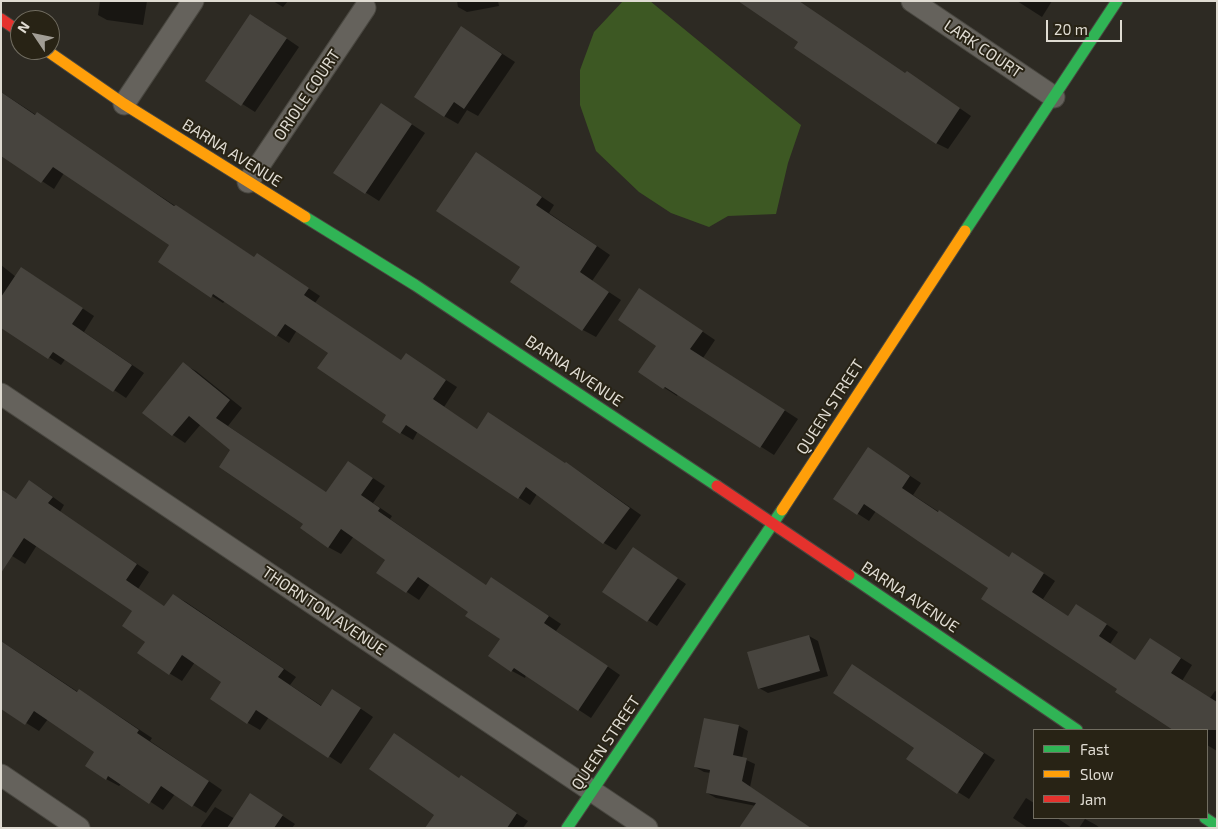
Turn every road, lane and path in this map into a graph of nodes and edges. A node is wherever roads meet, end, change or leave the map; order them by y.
1 (193, 1) edge
2 (912, 1) edge
3 (1117, 1) edge
4 (365, 8) dead end
5 (60, 60) edge
6 (1054, 96) junction
7 (124, 104) junction
8 (248, 182) junction
9 (1, 394) edge
10 (773, 523) junction
11 (1076, 729) edge
12 (1, 775) edge
13 (593, 793) junction
14 (1206, 819) edge
15 (1217, 826) edge
16 (79, 828) edge
17 (568, 828) edge
18 (647, 828) edge

1 - 7 street
2 - 6 street, LARK COURT
3 - 6 street, QUEEN STREET
4 - 8 street, ORIOLE COURT
5 - 7 street, BARNA AVENUE
6 - 10 street, QUEEN STREET
7 - 8 street, BARNA AVENUE
8 - 10 street, BARNA AVENUE
9 - 13 street, THORNTON AVENUE
10 - 11 street, BARNA AVENUE
10 - 13 street, QUEEN STREET
12 - 16 street
13 - 17 street, QUEEN STREET
13 - 18 street, THORNTON AVENUE
14 - 15 street

